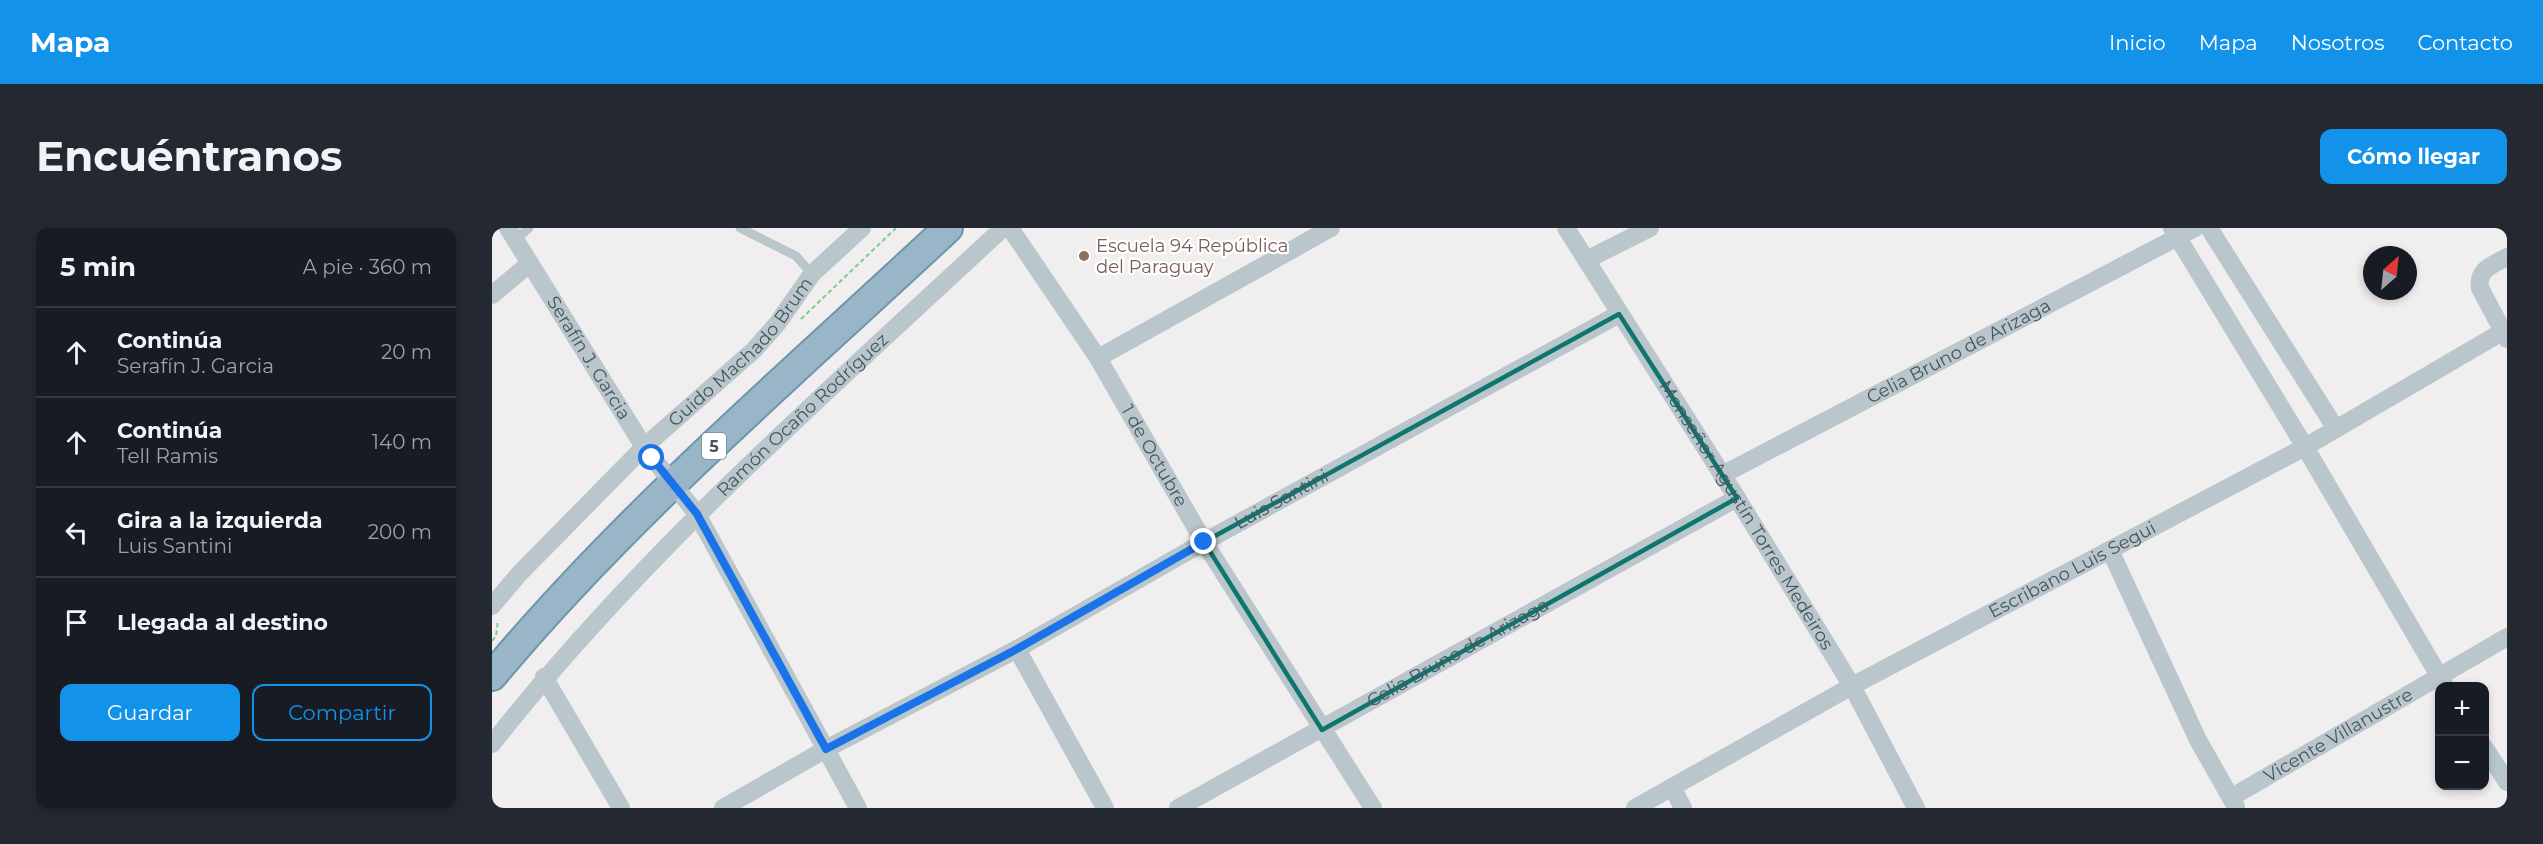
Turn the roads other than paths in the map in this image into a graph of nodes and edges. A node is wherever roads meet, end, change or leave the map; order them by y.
1 (529, 228) edge
2 (740, 228) edge
3 (861, 228) edge
4 (948, 228) edge
5 (1003, 228) edge
6 (1010, 228) edge
7 (1331, 228) edge
8 (1566, 228) edge
9 (1650, 228) edge
10 (2195, 228) edge
11 (2209, 228) edge
12 (2175, 232) edge
13 (511, 234) edge
14 (2507, 257) edge
15 (1586, 260) junction
16 (529, 264) junction
17 (812, 274) junction
18 (492, 295) edge
19 (1619, 314) junction
20 (2506, 333) edge
21 (1098, 358) junction
22 (2336, 429) junction
23 (644, 447) junction
24 (2305, 447) junction
25 (1722, 475) junction
26 (673, 484) junction
27 (1737, 498) junction
28 (697, 514) junction
29 (1204, 542) junction
30 (2110, 550) junction
31 (492, 606) edge
32 (2507, 637) edge
33 (1017, 649) junction
34 (492, 676) edge
35 (544, 677) junction
36 (2442, 682) edge
37 (1852, 686) junction
38 (2435, 686) edge
39 (1322, 729) junction
40 (492, 744) edge
41 (826, 749) junction
42 (2489, 755) edge
43 (2507, 782) edge
44 (1672, 787) junction
45 (2234, 802) edge
46 (621, 808) edge
47 (723, 808) edge
48 (858, 808) edge
49 (1105, 808) edge
50 (1178, 808) edge
51 (1373, 808) edge
52 (1635, 808) edge
53 (1683, 808) edge
54 (1916, 808) edge

1 - 13 lane
2 - 17 lane
3 - 17 street, Guido Machado Brum
4 - 26 highway, 5
5 - 28 street, Ramón Ocaño Rodríguez
6 - 21 street, 1 de Octubre
7 - 21 street
8 - 15 street, Monseñor Agustín Torres Medeiros
9 - 15 street
10 - 12 street, Celia Bruno de Arizaga
11 - 22 street
12 - 24 street
12 - 25 street, Celia Bruno de Arizaga
13 - 16 street, Serafín J. Garcia
14 - 20 street
15 - 19 street, Monseñor Agustín Torres Medeiros
16 - 18 street
16 - 23 street, Serafín J. Garcia
17 - 23 street, Guido Machado Brum
19 - 25 street, Monseñor Agustín Torres Medeiros
19 - 29 street, Luis Santini
20 - 22 street, Escribano Luis Segui
21 - 29 street, 1 de Octubre
22 - 24 street, Escribano Luis Segui
23 - 26 street, Serafín J. Garcia
23 - 31 street, Guido Machado Brum
24 - 30 street, Escribano Luis Segui
24 - 36 street
25 - 27 street, Monseñor Agustín Torres Medeiros
26 - 28 street, Serafín J. Garcia
26 - 34 highway, 5
27 - 37 street, Monseñor Agustín Torres Medeiros
27 - 39 street, Celia Bruno de Arizaga
28 - 35 street, Ramón Ocaño Rodríguez
28 - 41 street, Serafín J. Garcia
29 - 33 street, Luis Santini
29 - 39 street, 1 de Octubre
30 - 37 street, Escribano Luis Segui
30 - 45 street
32 - 36 street, Vicente Villanustre
33 - 41 street, Luis Santini
33 - 49 street
35 - 40 street, Ramón Ocaño Rodríguez
35 - 46 street
37 - 44 street, Escribano Luis Segui
37 - 54 street, Monseñor Agustín Torres Medeiros
38 - 45 street, Vicente Villanustre
39 - 50 street, Celia Bruno de Arizaga
39 - 51 street, 1 de Octubre
41 - 47 street, Luis Santini
41 - 48 street, Serafín J. Garcia
42 - 43 street
44 - 52 street, Escribano Luis Segui
44 - 53 street

